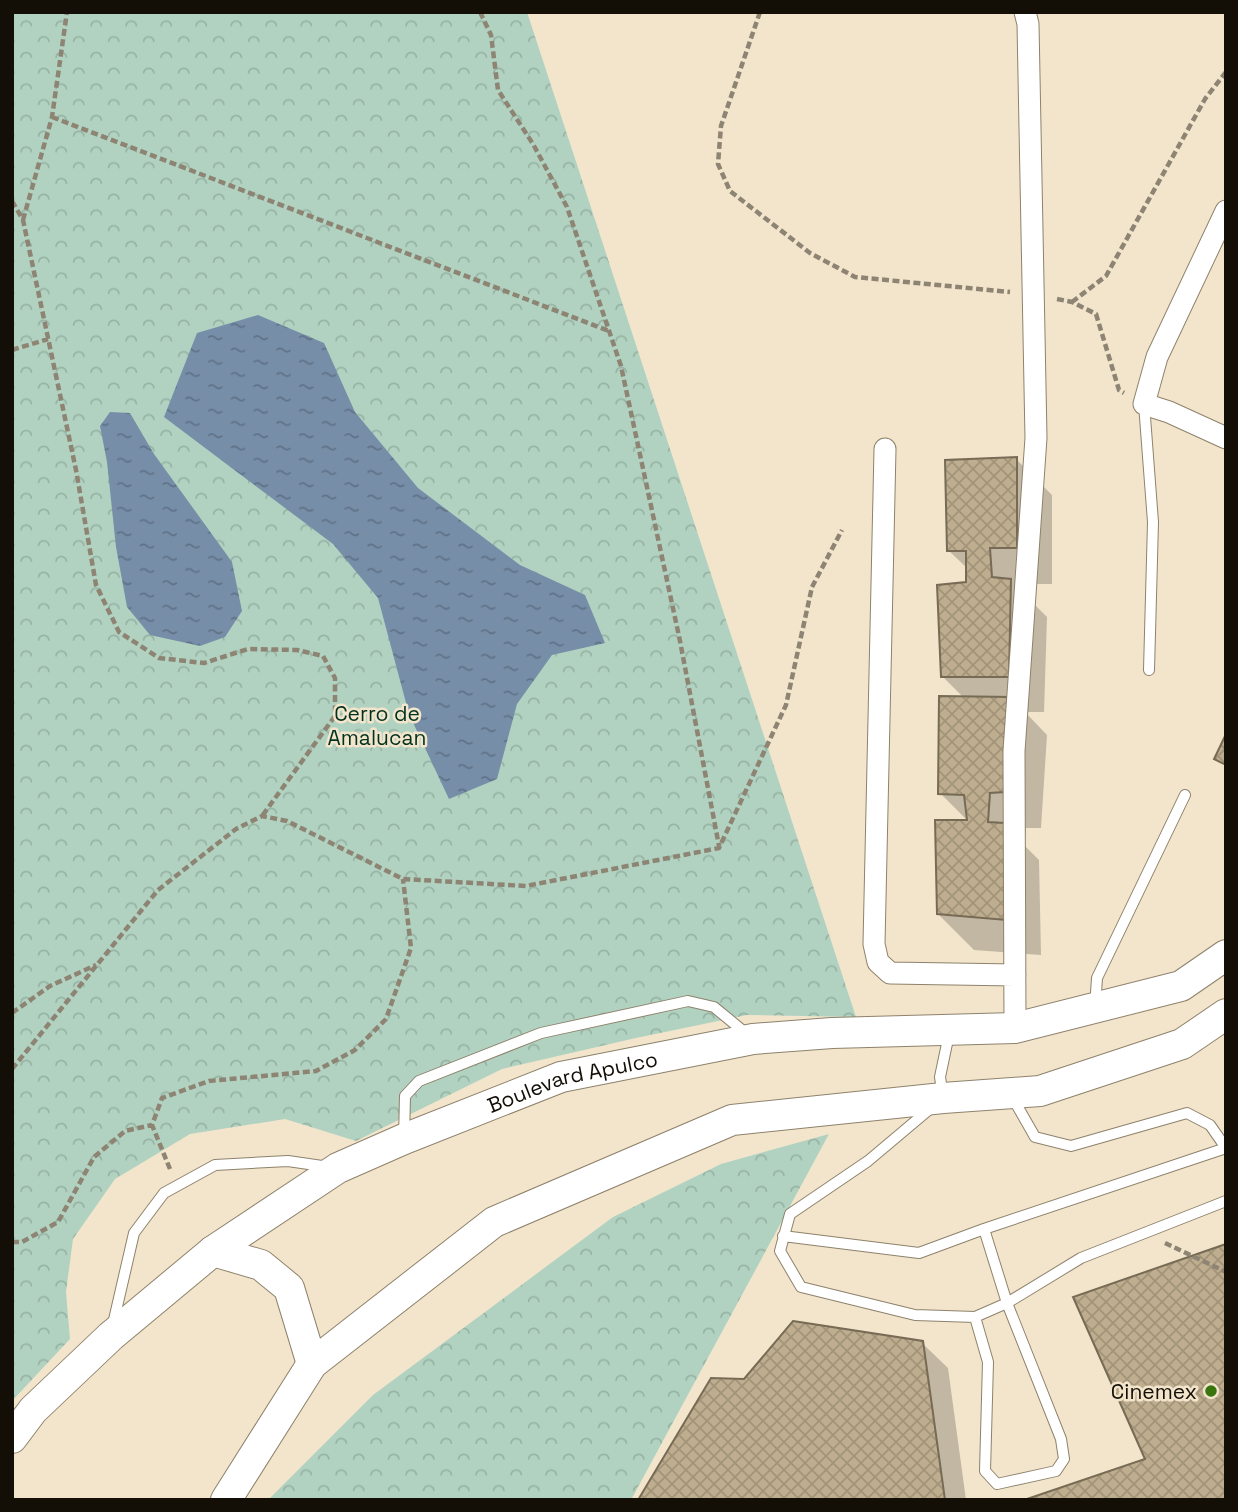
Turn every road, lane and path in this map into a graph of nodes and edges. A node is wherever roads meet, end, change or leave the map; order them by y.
1 (67, 12) edge
2 (480, 12) edge
3 (760, 12) edge
4 (1025, 12) edge
5 (1226, 72) edge
6 (52, 117) junction
7 (12, 201) edge
8 (1226, 211) edge
9 (23, 220) junction
10 (1034, 294) junction
11 (609, 331) junction
12 (48, 339) junction
13 (12, 351) edge
14 (1144, 404) junction
15 (1226, 438) edge
16 (885, 449) dead end
17 (842, 530) dead end
18 (1149, 670) dead end
19 (1185, 795) dead end
20 (262, 816) junction
21 (719, 848) junction
22 (402, 879) junction
23 (1226, 955) edge
24 (97, 964) junction
25 (1014, 975) junction
26 (1101, 1006) junction
27 (12, 1013) edge
28 (1226, 1014) edge
29 (1014, 1028) junction
30 (949, 1031) junction
31 (753, 1039) junction
32 (12, 1069) edge
33 (1010, 1093) junction
34 (943, 1098) junction
35 (152, 1125) junction
36 (404, 1139) junction
37 (1226, 1148) edge
38 (338, 1168) junction
39 (177, 1186) junction
40 (1226, 1201) edge
41 (984, 1229) junction
42 (783, 1236) junction
43 (12, 1242) edge
44 (1163, 1243) dead end
45 (213, 1251) junction
46 (1226, 1272) edge
47 (1007, 1303) junction
48 (975, 1317) junction
49 (111, 1336) junction
50 (312, 1364) junction
51 (12, 1438) edge
52 (226, 1500) edge

1 - 6 path
2 - 11 path
3 - 10 path
4 - 10 street
5 - 14 path
6 - 9 path
6 - 11 path
7 - 9 path
8 - 14 street
9 - 12 path
10 - 25 street
11 - 21 path
12 - 13 path
12 - 20 path
14 - 15 street
14 - 18 lane
16 - 25 street
17 - 21 path
19 - 26 lane
20 - 22 path
20 - 24 path
21 - 22 path
22 - 35 path
23 - 26 street, Boulevard Apulco
24 - 27 path
24 - 32 path
25 - 29 street
26 - 29 street, Boulevard Apulco
28 - 33 street
29 - 30 street, Boulevard Apulco
30 - 31 street, Boulevard Apulco
30 - 34 lane
31 - 36 street, Boulevard Apulco
31 - 36 lane
33 - 34 street
33 - 37 lane
34 - 42 lane
34 - 50 street
35 - 39 path
35 - 43 path
36 - 38 street, Boulevard Apulco
37 - 41 lane
38 - 39 lane
38 - 45 street, Boulevard Apulco
39 - 49 lane
40 - 47 lane
41 - 42 lane
41 - 47 lane
42 - 48 lane
44 - 46 path
45 - 49 street, Boulevard Apulco
45 - 50 street
47 - 48 lane
47 - 48 lane
49 - 51 street, Boulevard Apulco
50 - 52 street

